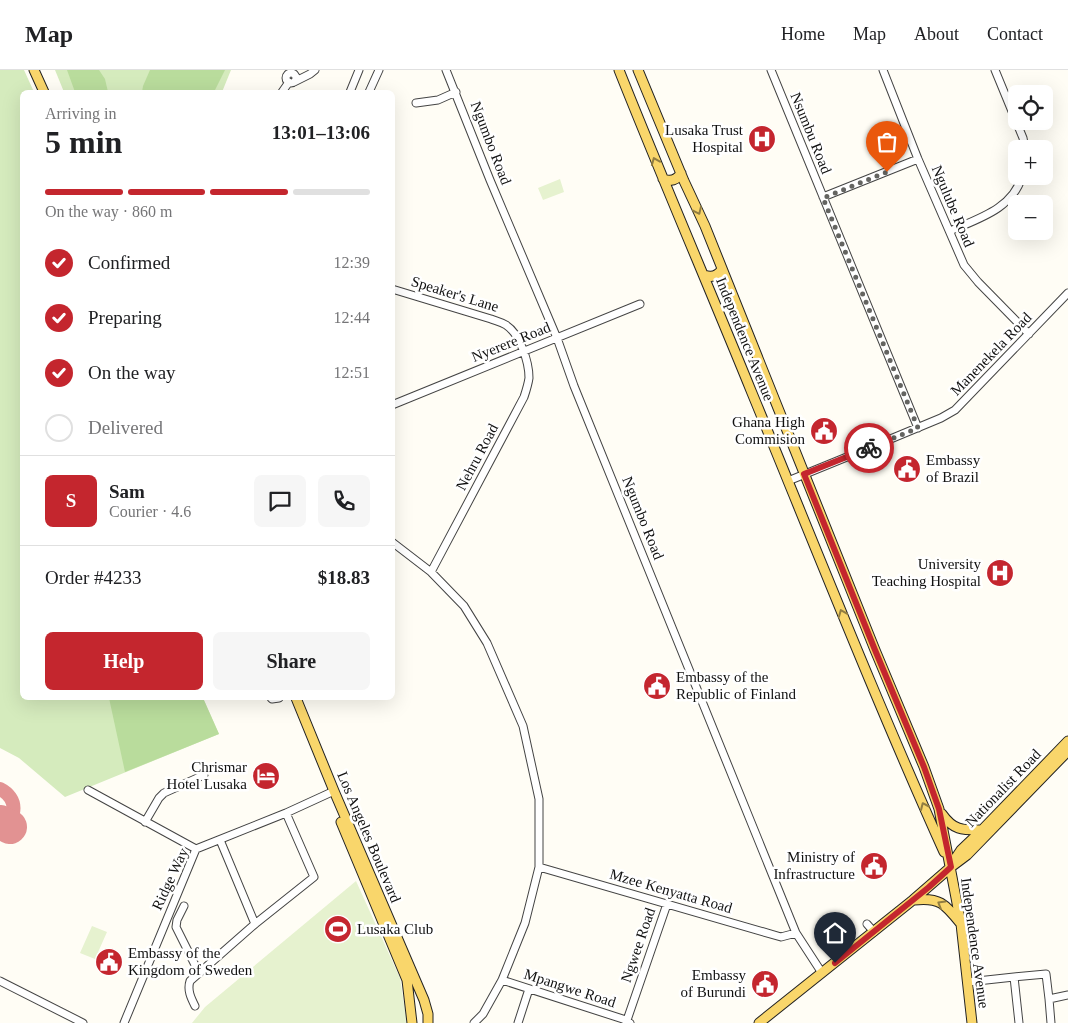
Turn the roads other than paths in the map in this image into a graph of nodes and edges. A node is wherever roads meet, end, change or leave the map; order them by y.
1 (34, 70) edge
2 (40, 70) edge
3 (359, 70) edge
4 (379, 70) edge
5 (446, 70) edge
6 (619, 70) edge
7 (638, 70) edge
8 (771, 70) edge
9 (883, 70) edge
10 (996, 70) edge
11 (312, 72) edge
12 (292, 82) junction
13 (43, 90) edge
14 (48, 90) edge
15 (284, 90) edge
16 (351, 90) edge
17 (370, 90) edge
18 (456, 92) junction
19 (1008, 101) edge
20 (416, 102) dead end
21 (918, 159) junction
22 (683, 177) junction
23 (665, 183) junction
24 (1018, 185) edge
25 (823, 198) junction
26 (950, 231) junction
27 (724, 273) junction
28 (706, 280) junction
29 (395, 290) edge
30 (1068, 293) edge
31 (640, 304) dead end
32 (1028, 334) junction
33 (557, 338) junction
34 (523, 352) junction
35 (395, 404) edge
36 (918, 428) junction
37 (804, 474) junction
38 (788, 480) junction
39 (395, 544) edge
40 (431, 572) junction
41 (875, 650) junction
42 (860, 658) junction
43 (291, 700) edge
44 (297, 700) edge
45 (1068, 741) edge
46 (1068, 750) edge
47 (204, 776) dead end
48 (88, 790) dead end
49 (332, 792) junction
50 (939, 809) junction
51 (286, 813) junction
52 (145, 822) junction
53 (982, 830) junction
54 (220, 840) junction
55 (196, 849) junction
56 (539, 866) junction
57 (951, 867) junction
58 (913, 900) junction
59 (667, 904) junction
60 (184, 906) dead end
61 (255, 924) junction
62 (867, 924) dead end
63 (961, 924) junction
64 (874, 932) junction
65 (796, 933) junction
66 (199, 973) junction
67 (822, 973) junction
68 (1014, 977) junction
69 (502, 980) junction
70 (0, 981) edge
71 (968, 982) junction
72 (418, 987) junction
73 (408, 988) junction
74 (528, 989) junction
75 (1068, 996) edge
76 (1050, 998) junction
77 (196, 1006) dead end
78 (627, 1022) edge
79 (83, 1023) edge
80 (124, 1023) edge
81 (412, 1023) edge
82 (418, 1023) edge
83 (423, 1023) edge
84 (428, 1023) edge
85 (474, 1023) edge
86 (518, 1023) edge
87 (759, 1023) edge
88 (972, 1023) edge
89 (1019, 1023) edge
90 (1050, 1023) edge

1 - 13 main road
2 - 14 main road
3 - 16 street
4 - 17 street
5 - 18 street, Ngumbo Road
23 -> 6 main road, Independence Avenue
7 - 22 main road, Independence Avenue
8 - 25 street, Nsumbu Road
9 - 21 street, Ngulube Road
10 - 19 street
11 - 12 street
11 - 12 street
12 - 15 street
18 - 20 street
18 - 33 street, Ngumbo Road
21 - 25 street
21 - 26 street, Ngulube Road
22 - 23 main road
22 -> 27 main road, Independence Avenue
23 - 28 main road, Independence Avenue
24 - 26 street
25 - 36 street, Nsumbu Road
26 - 32 street, Ngulube Road
27 - 28 main road
27 - 37 main road, Independence Avenue
28 - 38 main road, Independence Avenue
29 - 34 street, Speaker's Lane
30 - 32 street, Manenekela Road
31 - 33 street, Nyerere Road
32 - 36 street, Manenekela Road
33 - 34 street, Nyerere Road
33 - 65 street, Ngumbo Road
34 - 35 street, Nyerere Road
34 - 40 street, Nehru Road
36 - 37 street, Manenekela Road
37 - 38 street, Manenekela Road
37 - 41 main road, Independence Avenue
42 -> 38 main road, Independence Avenue
39 - 40 street
40 - 56 street
41 - 42 main road
41 - 50 main road, Independence Avenue
57 -> 42 main road, Independence Avenue
43 - 49 main road, Los Angeles Boulevard
44 - 49 main road, Los Angeles Boulevard
45 - 53 main road, Nationalist Road
46 - 57 main road, Nationalist Road
47 - 52 street
48 - 52 street
49 - 51 street, Ridge Way
49 - 72 main road, Los Angeles Boulevard
49 - 73 main road, Los Angeles Boulevard
50 - 53 main road
50 - 57 main road, Independence Avenue
51 - 54 street, Ridge Way
51 - 61 street
52 - 55 street
53 - 57 main road, Nationalist Road
54 - 55 street, Ridge Way
54 - 61 street
55 - 80 street, Ridge Way
56 - 59 street, Mzee Kenyatta Road
56 - 69 street
57 - 58 main road
57 - 63 main road, Independence Avenue
63 -> 58 main road
58 - 64 main road
59 - 65 street, Mzee Kenyatta Road
59 - 78 street, Ngwee Road
60 - 66 street
61 - 66 street
62 - 64 street
63 - 71 main road, Independence Avenue
64 - 67 main road
65 - 67 street, Ngumbo Road
66 - 77 street
67 - 87 main road
68 - 71 street
68 - 76 street
68 - 89 street
69 - 74 street, Mpangwe Road
69 - 85 street
70 - 79 street
71 - 88 main road, Independence Avenue
72 - 83 main road, Los Angeles Boulevard
72 - 84 main road, Los Angeles Boulevard
73 - 81 main road, Los Angeles Boulevard
73 - 82 main road, Los Angeles Boulevard
74 - 78 street, Mpangwe Road
74 - 86 street
75 - 76 street
76 - 90 street

